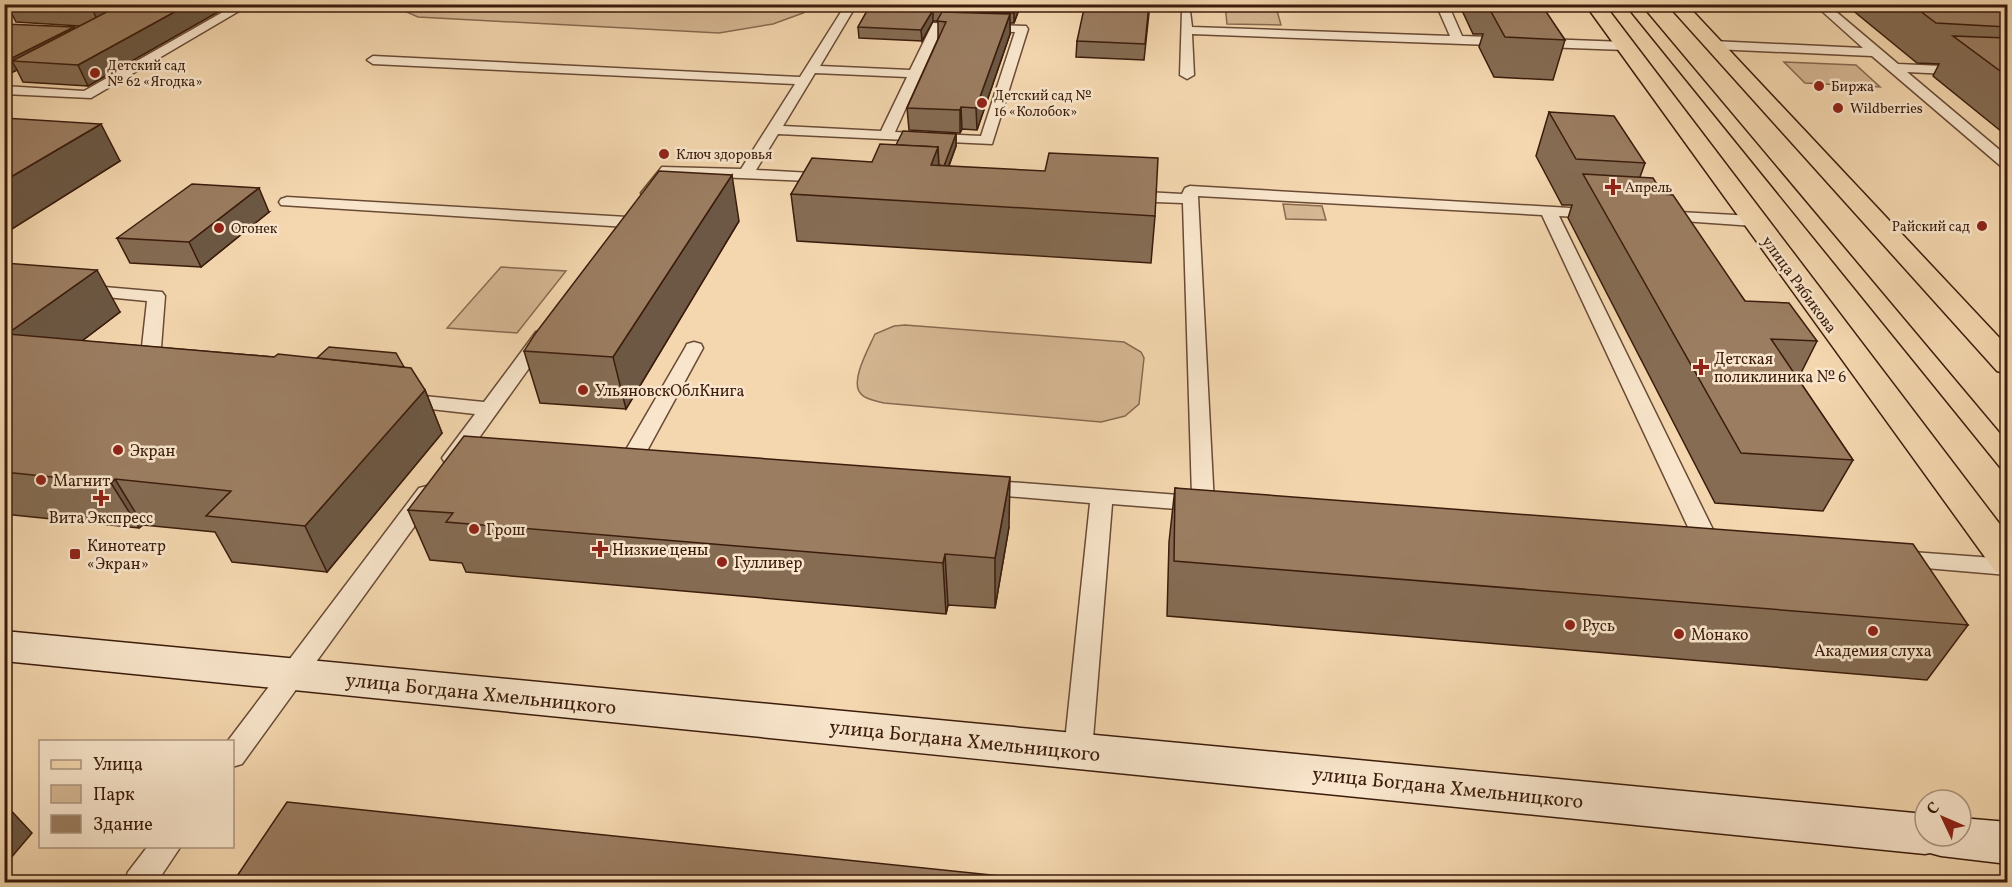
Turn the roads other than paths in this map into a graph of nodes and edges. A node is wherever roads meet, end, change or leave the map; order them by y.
1 (246, 4) edge
2 (852, 4) edge
3 (1442, 4) edge
4 (1594, 4) edge
5 (1676, 4) edge
6 (1819, 4) edge
7 (1186, 13) dead end
8 (1186, 30) junction
9 (1457, 39) junction
10 (1713, 45) junction
11 (1625, 46) junction
12 (1875, 52) junction
13 (373, 60) dead end
14 (1893, 68) junction
15 (2007, 73) edge
16 (915, 74) junction
17 (809, 75) junction
18 (1187, 75) dead end
19 (4, 90) edge
20 (775, 130) junction
21 (886, 136) junction
22 (2007, 165) edge
23 (746, 174) junction
24 (848, 180) edge
25 (1114, 195) edge
26 (1192, 199) junction
27 (287, 202) dead end
28 (1548, 210) junction
29 (633, 213) junction
30 (1615, 214) edge
31 (1648, 216) edge
32 (1754, 221) junction
33 (612, 242) edge
34 (66, 288) edge
35 (557, 317) edge
36 (694, 348) dead end
37 (2007, 365) edge
38 (171, 376) edge
39 (383, 398) edge
40 (489, 409) junction
41 (461, 447) junction
42 (484, 448) edge
43 (609, 458) edge
44 (632, 460) junction
45 (655, 462) edge
46 (961, 485) edge
47 (1102, 496) junction
48 (1203, 504) junction
49 (1227, 506) edge
50 (1684, 542) edge
51 (1881, 557) edge
52 (2007, 562) edge
53 (2007, 567) edge
54 (4, 646) edge
55 (293, 675) junction
56 (1078, 751) junction
57 (234, 753) edge
58 (1913, 833) edge
59 (1973, 839) edge
60 (2007, 843) edge
61 (164, 848) edge
62 (139, 882) edge

1 - 19 lane
2 - 17 lane
3 - 9 lane
4 - 11 main road, улица Рябикова
5 - 10 main road
6 - 12 lane
7 - 8 lane
8 - 9 lane
8 - 18 lane
9 - 11 lane
10 - 12 lane
10 - 37 main road
11 - 32 main road, улица Рябикова
12 - 14 lane
13 - 17 lane
14 - 15 lane
14 - 22 lane
16 - 17 lane
16 - 21 lane
16 - 21 lane
17 - 20 lane
20 - 21 lane
20 - 23 lane
23 - 24 lane
23 - 29 lane
25 - 26 lane
26 - 28 lane
26 - 48 lane
27 - 29 lane
28 - 30 lane
28 - 50 lane
29 - 33 lane
31 - 32 lane
32 - 52 main road, улица Рябикова
34 - 38 lane
35 - 40 lane
36 - 44 lane
39 - 40 lane
40 - 41 lane
41 - 42 lane
41 - 55 lane
43 - 44 lane
44 - 45 lane
46 - 47 lane
47 - 48 lane
47 - 56 lane
48 - 49 lane
51 - 53 lane
54 - 55 street, улица Богдана Хмельницкого
55 - 56 street, улица Богдана Хмельницкого
55 - 57 lane
56 - 58 street, улица Богдана Хмельницкого
59 - 60 street
61 - 62 lane

